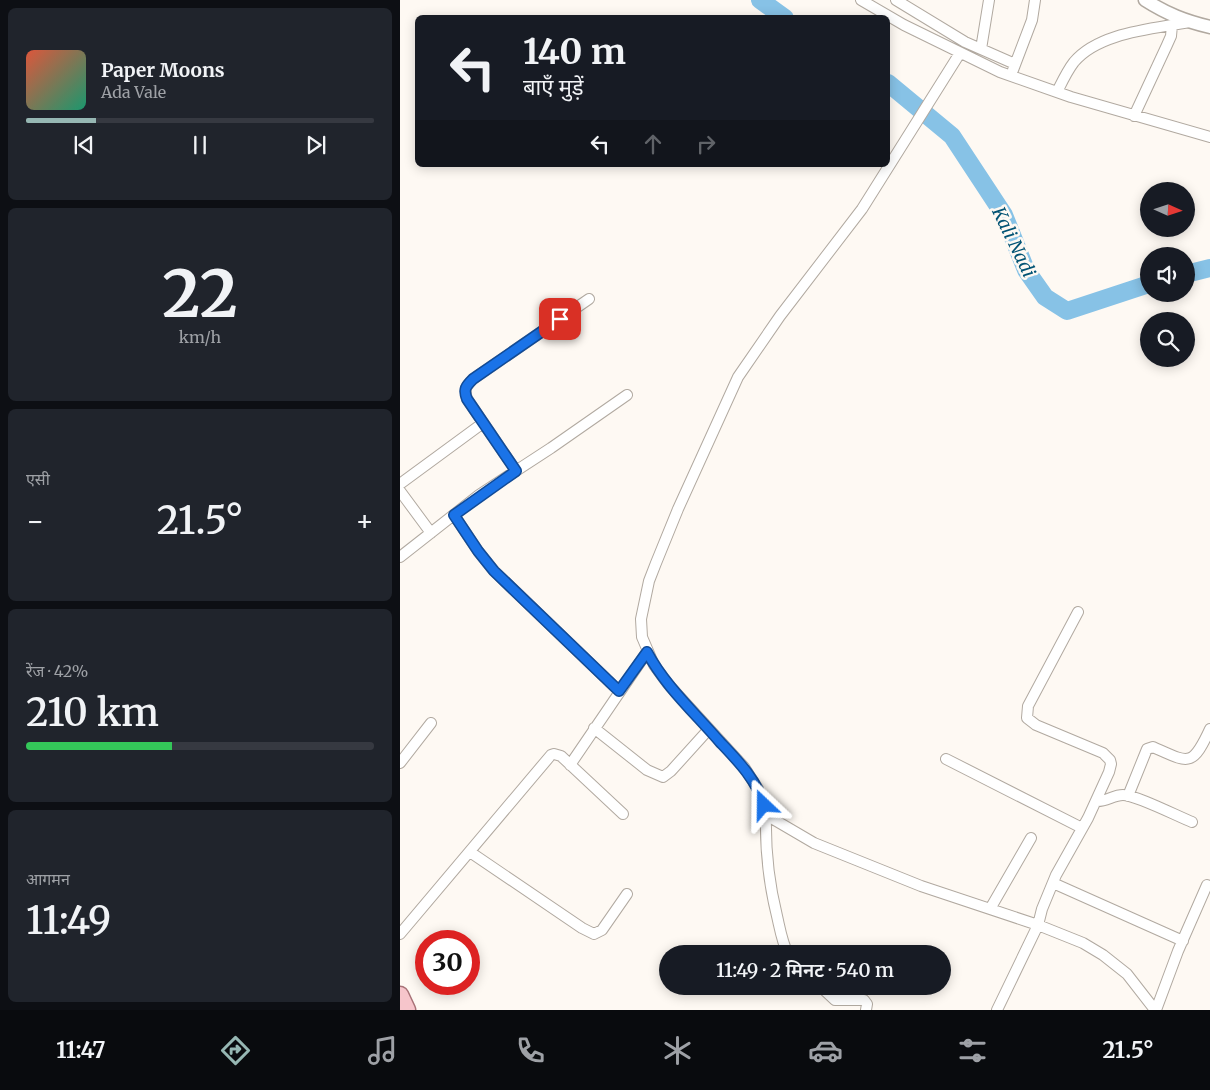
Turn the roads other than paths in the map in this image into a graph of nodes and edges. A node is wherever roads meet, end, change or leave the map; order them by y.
1 (861, 0) edge
2 (896, 0) edge
3 (989, 0) edge
4 (1035, 0) edge
5 (1145, 0) edge
6 (886, 15) edge
7 (890, 17) edge
8 (1189, 22) junction
9 (1172, 26) junction
10 (1210, 27) edge
11 (981, 49) junction
12 (960, 53) junction
13 (1015, 64) junction
14 (1010, 76) junction
15 (1057, 92) junction
16 (1134, 116) junction
17 (1210, 137) edge
18 (890, 165) edge
19 (889, 167) edge
20 (589, 299) dead end
21 (627, 395) dead end
22 (483, 423) junction
23 (516, 471) junction
24 (400, 484) edge
25 (400, 491) edge
26 (454, 515) junction
27 (431, 532) junction
28 (400, 557) edge
29 (1078, 612) dead end
30 (647, 652) junction
31 (619, 691) junction
32 (431, 723) dead end
33 (594, 728) junction
34 (709, 729) junction
35 (1210, 730) edge
36 (946, 759) dead end
37 (400, 763) edge
38 (570, 765) junction
39 (1128, 796) junction
40 (1096, 801) junction
41 (766, 812) junction
42 (623, 814) dead end
43 (1192, 822) dead end
44 (1082, 828) junction
45 (1031, 838) dead end
46 (470, 852) junction
47 (1053, 883) junction
48 (1207, 886) dead end
49 (627, 894) dead end
50 (990, 909) junction
51 (1038, 925) junction
52 (400, 934) edge
53 (1183, 941) junction
54 (785, 945) edge
55 (400, 995) edge
56 (830, 995) edge
57 (407, 1010) edge
58 (866, 1010) edge
59 (998, 1010) edge
60 (1155, 1010) edge

1 - 6 street
2 - 11 street
3 - 11 street
4 - 13 street
5 - 8 street
7 - 12 street
8 - 9 street
8 - 10 street
9 - 15 street
9 - 16 street
11 - 13 street
12 - 14 street
12 - 18 street
13 - 14 street
14 - 15 street
15 - 16 street
16 - 17 street
19 - 30 street
20 - 22 street
21 - 23 street
22 - 23 street
22 - 24 street
23 - 26 street
25 - 27 street
26 - 27 street
26 - 31 street
27 - 28 street
29 - 40 street
30 - 31 street
30 - 34 street
31 - 33 street
32 - 37 street
33 - 34 street
33 - 38 street
34 - 41 street
35 - 39 street
36 - 44 street
38 - 42 street
38 - 46 street
39 - 40 street
39 - 43 street
40 - 44 street
41 - 50 street
41 - 54 street
44 - 47 street
45 - 50 street
46 - 49 street
46 - 52 street
47 - 51 street
47 - 53 street
48 - 53 street
50 - 51 street
51 - 59 street
51 - 60 street
53 - 60 street
55 - 57 main road
56 - 58 street

